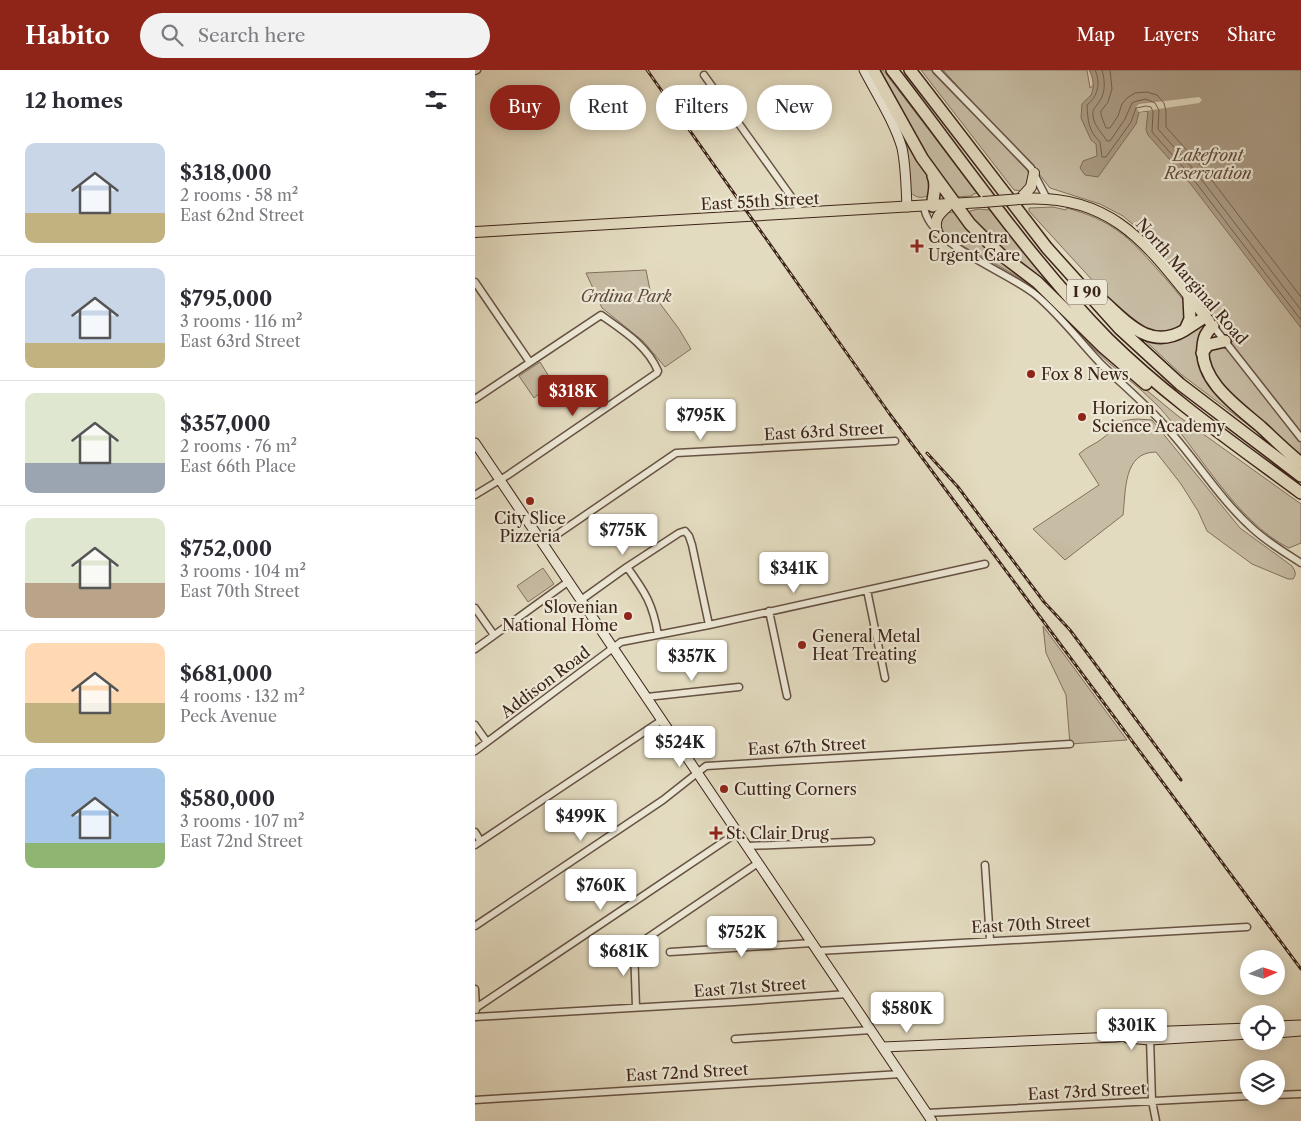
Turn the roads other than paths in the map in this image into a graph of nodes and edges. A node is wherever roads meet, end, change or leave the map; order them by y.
1 (864, 70) edge
2 (873, 70) edge
3 (892, 70) edge
4 (910, 70) edge
5 (936, 70) edge
6 (704, 75) dead end
7 (1034, 173) junction
8 (933, 174) junction
9 (1023, 199) junction
10 (1047, 199) junction
11 (953, 204) junction
12 (929, 206) junction
13 (907, 207) junction
14 (801, 214) junction
15 (475, 232) edge
16 (937, 232) junction
17 (1063, 265) junction
18 (475, 282) edge
19 (1189, 298) junction
20 (1209, 322) junction
21 (1185, 330) junction
22 (1225, 341) junction
23 (1202, 353) junction
24 (529, 361) junction
25 (475, 399) edge
26 (1194, 415) junction
27 (1301, 438) edge
28 (895, 442) dead end
29 (475, 443) edge
30 (1301, 463) edge
31 (1301, 476) edge
32 (500, 479) junction
33 (1301, 493) edge
34 (475, 495) edge
35 (543, 544) junction
36 (1301, 563) edge
37 (985, 564) dead end
38 (627, 567) junction
39 (569, 581) junction
40 (867, 590) junction
41 (581, 600) junction
42 (475, 608) edge
43 (769, 611) junction
44 (709, 625) junction
45 (493, 635) junction
46 (658, 636) junction
47 (613, 646) junction
48 (475, 649) edge
49 (885, 678) dead end
50 (739, 687) dead end
51 (787, 696) dead end
52 (647, 697) junction
53 (662, 720) junction
54 (475, 725) edge
55 (487, 742) junction
56 (1070, 744) dead end
57 (475, 751) edge
58 (697, 772) junction
59 (475, 832) edge
60 (738, 832) junction
61 (871, 841) dead end
62 (478, 842) edge
63 (747, 846) junction
64 (759, 863) junction
65 (985, 865) dead end
66 (475, 926) edge
67 (1247, 927) dead end
68 (990, 940) junction
69 (815, 947) junction
70 (670, 952) dead end
71 (475, 989) edge
72 (847, 994) junction
73 (636, 1007) junction
74 (476, 1008) edge
75 (476, 1017) edge
76 (1301, 1025) edge
77 (1285, 1026) edge
78 (1240, 1029) edge
79 (871, 1030) junction
80 (1301, 1031) edge
81 (1285, 1032) edge
82 (1240, 1034) edge
83 (1150, 1036) junction
84 (735, 1039) dead end
85 (883, 1047) junction
86 (901, 1074) junction
87 (1301, 1094) edge
88 (1285, 1095) edge
89 (1240, 1096) edge
90 (475, 1100) edge
91 (1152, 1101) junction
92 (927, 1113) junction
93 (932, 1121) edge
94 (1156, 1121) edge

1 - 13 main road
2 - 8 highway
3 - 26 highway, I 90
4 - 17 highway, I 90
5 - 7 street
6 - 14 street
7 - 9 main road
7 - 10 street
8 - 11 highway
8 - 12 highway
9 - 10 main road, East 55th Street
9 - 11 main road, East 55th Street, bridge
10 - 19 main road, North Marginal Road
11 - 12 main road, East 55th Street
11 - 16 main road
11 - 26 highway
12 - 13 main road, East 55th Street
12 - 16 street
13 - 14 main road, East 55th Street
14 - 15 main road, East 55th Street
16 - 36 street
17 - 21 highway
17 - 31 highway, I 90
18 - 24 street
19 - 20 main road, North Marginal Road
19 - 21 highway
20 - 21 highway
20 - 22 street, North Marginal Road
20 - 23 highway
22 - 23 highway
22 - 27 street, North Marginal Road
23 - 30 highway
24 - 25 street
24 - 32 street
26 - 33 highway, I 90
28 - 35 street, East 63rd Street
29 - 32 main road
32 - 34 street
32 - 35 main road
35 - 39 main road
37 - 40 street, Addison Road
38 - 41 street
38 - 44 street
38 - 46 street
39 - 41 main road
39 - 45 street
40 - 43 street, Addison Road
40 - 49 street
41 - 47 main road
42 - 45 street
43 - 44 street, Addison Road
43 - 51 street
44 - 46 street, Addison Road
45 - 48 street
46 - 47 street, Addison Road
47 - 52 main road
47 - 55 street, Addison Road
50 - 52 street
52 - 53 main road
53 - 58 main road
53 - 62 street
54 - 55 street
55 - 57 street, Addison Road
56 - 58 street, East 67th Street
58 - 60 main road
58 - 66 street, East 67th Street
59 - 62 street
60 - 63 main road
60 - 74 street
61 - 63 street
63 - 64 main road
64 - 69 main road
64 - 73 street
65 - 68 street
67 - 68 street, East 70th Street
68 - 69 street, East 70th Street
69 - 70 street, East 70th Street
69 - 72 main road
71 - 74 street
72 - 73 street, East 71st Street
72 - 79 main road
73 - 75 street, East 71st Street
74 - 75 street
76 - 77 main road
78 - 83 main road
79 - 84 street
79 - 85 main road
80 - 81 main road
82 - 83 main road
83 - 85 main road
83 - 91 street
85 - 86 main road
86 - 90 street, East 72nd Street
86 - 92 main road
87 - 88 street
89 - 91 street, East 73rd Street
91 - 92 street, East 73rd Street
91 - 94 street
92 - 93 main road

